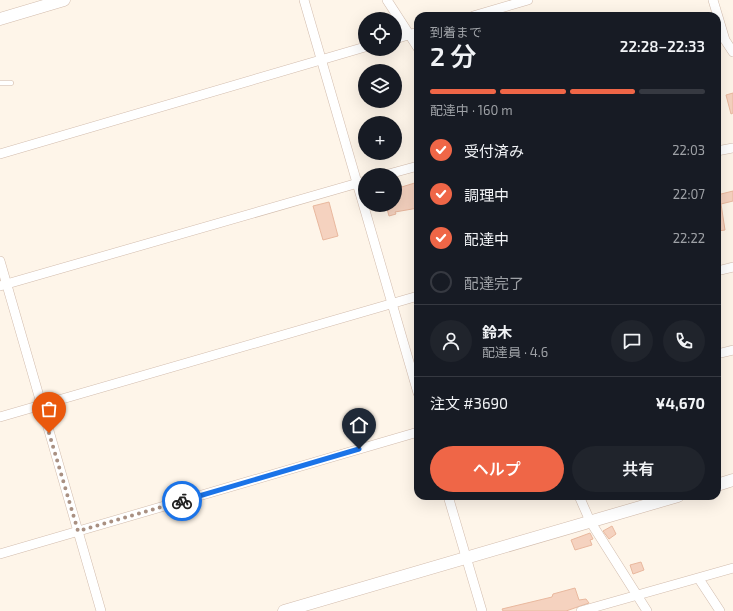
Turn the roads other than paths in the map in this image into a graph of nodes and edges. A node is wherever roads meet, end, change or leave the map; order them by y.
1 (64, 0) edge
2 (304, 0) edge
3 (387, 0) edge
4 (528, 0) edge
5 (713, 0) edge
6 (487, 12) edge
7 (715, 12) edge
8 (0, 19) edge
9 (414, 33) edge
10 (402, 37) edge
11 (721, 42) edge
12 (358, 49) edge
13 (733, 52) edge
14 (322, 60) junction
15 (0, 83) edge
16 (11, 83) dead end
17 (733, 148) edge
18 (721, 150) edge
19 (0, 154) edge
20 (414, 167) edge
21 (402, 170) edge
22 (358, 173) edge
23 (358, 183) edge
24 (369, 212) edge
25 (0, 261) edge
26 (733, 267) edge
27 (721, 270) edge
28 (3, 285) edge
29 (414, 297) edge
30 (393, 304) junction
31 (733, 350) edge
32 (721, 353) edge
33 (414, 379) edge
34 (41, 405) junction
35 (0, 417) edge
36 (414, 433) edge
37 (733, 480) edge
38 (721, 484) edge
39 (449, 500) edge
40 (581, 500) edge
41 (664, 500) edge
42 (590, 521) junction
43 (78, 531) junction
44 (0, 554) edge
45 (466, 557) junction
46 (733, 568) edge
47 (699, 579) junction
48 (637, 595) junction
49 (600, 609) edge
50 (102, 611) edge
51 (284, 611) edge
52 (482, 611) edge
53 (581, 611) edge
54 (647, 611) edge
55 (720, 611) edge

1 - 8 street
2 - 14 street
3 - 9 street
4 - 6 street
5 - 7 street
9 - 10 street
11 - 13 street
12 - 14 street
14 - 19 street
14 - 22 street
15 - 16 lane
17 - 18 street
20 - 21 street
23 - 28 street
24 - 30 street
25 - 28 street
26 - 27 street
28 - 34 street
29 - 30 street
30 - 33 street
30 - 34 street
31 - 32 street
34 - 35 street
34 - 43 street
36 - 43 street
37 - 38 street
39 - 45 street
40 - 42 street
41 - 42 street
42 - 45 street
42 - 48 street
43 - 44 street
43 - 50 street
45 - 51 street
45 - 52 street
46 - 47 street
47 - 48 street
47 - 55 street
48 - 49 street
48 - 54 street
49 - 53 street

